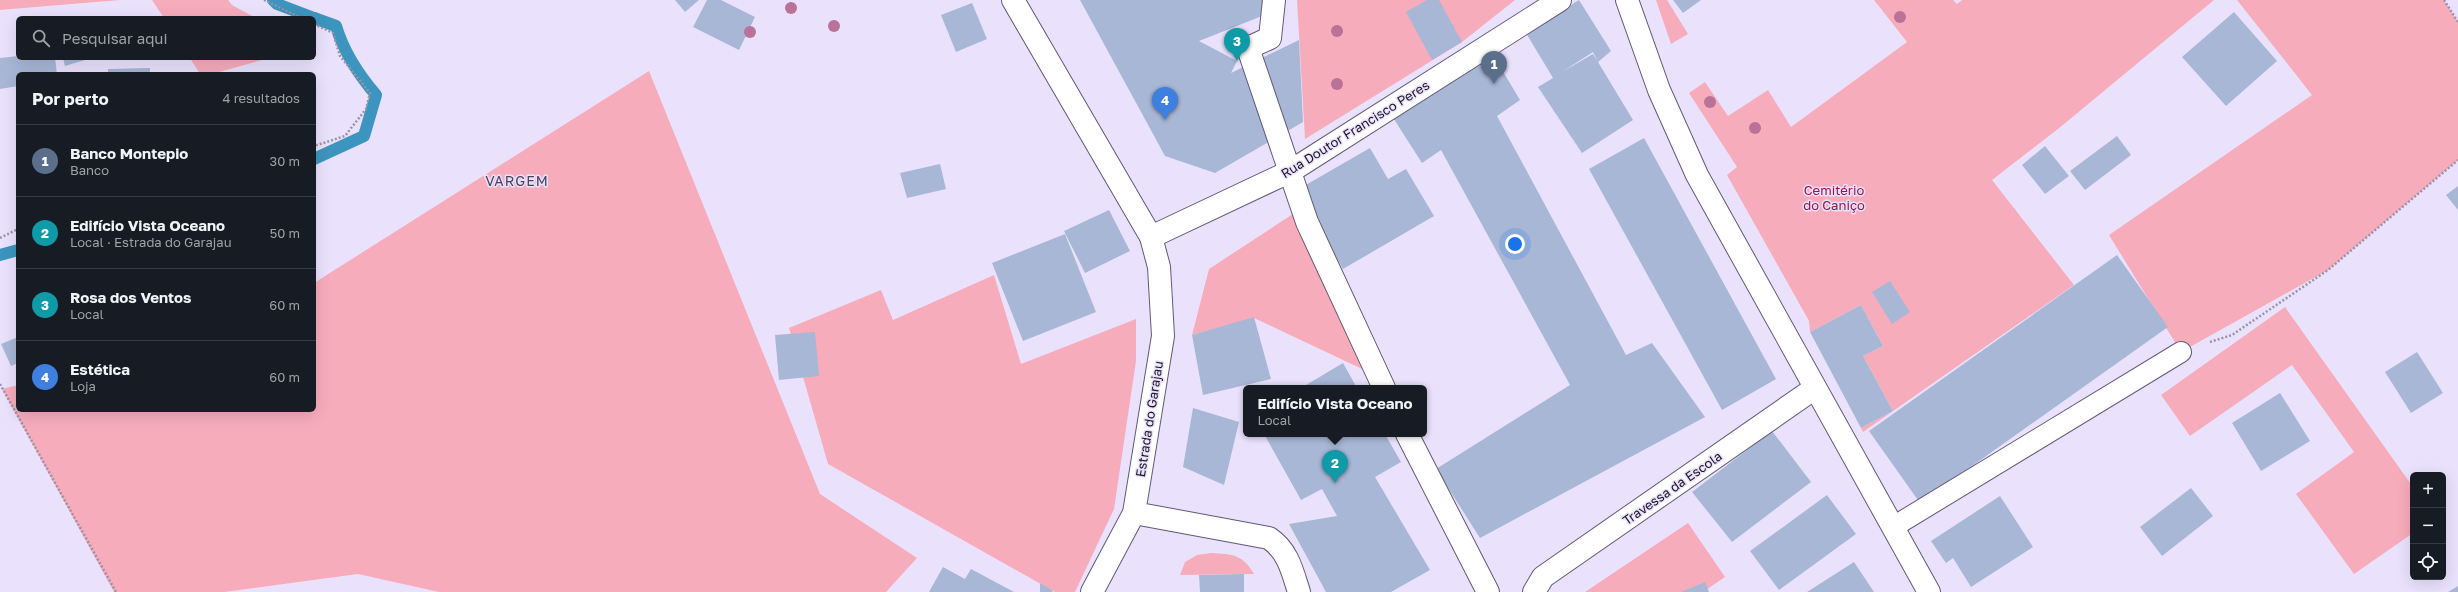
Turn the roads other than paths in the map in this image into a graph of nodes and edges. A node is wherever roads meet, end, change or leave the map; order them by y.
1 (1013, 0) edge
2 (1274, 0) edge
3 (1560, 0) edge
4 (1627, 0) edge
5 (1292, 171) junction
6 (1151, 237) junction
7 (2181, 352) road end
8 (1383, 385) edge
9 (1815, 388) junction
10 (1409, 437) edge
11 (1134, 513) junction
12 (1893, 527) junction
13 (1092, 592) edge
14 (1299, 592) edge
15 (1488, 592) edge
16 (1534, 592) edge
17 (1929, 592) edge

1 - 6 street
2 - 5 street
3 - 5 street, Rua Doutor Francisco Peres
4 - 9 street
5 - 6 street, Rua Doutor Francisco Peres
5 - 8 street
6 - 11 street, Estrada do Garajau
7 - 12 lane
9 - 12 street
9 - 16 street, Travessa da Escola
10 - 15 street
11 - 13 street, Estrada do Garajau
11 - 14 street
12 - 17 street

